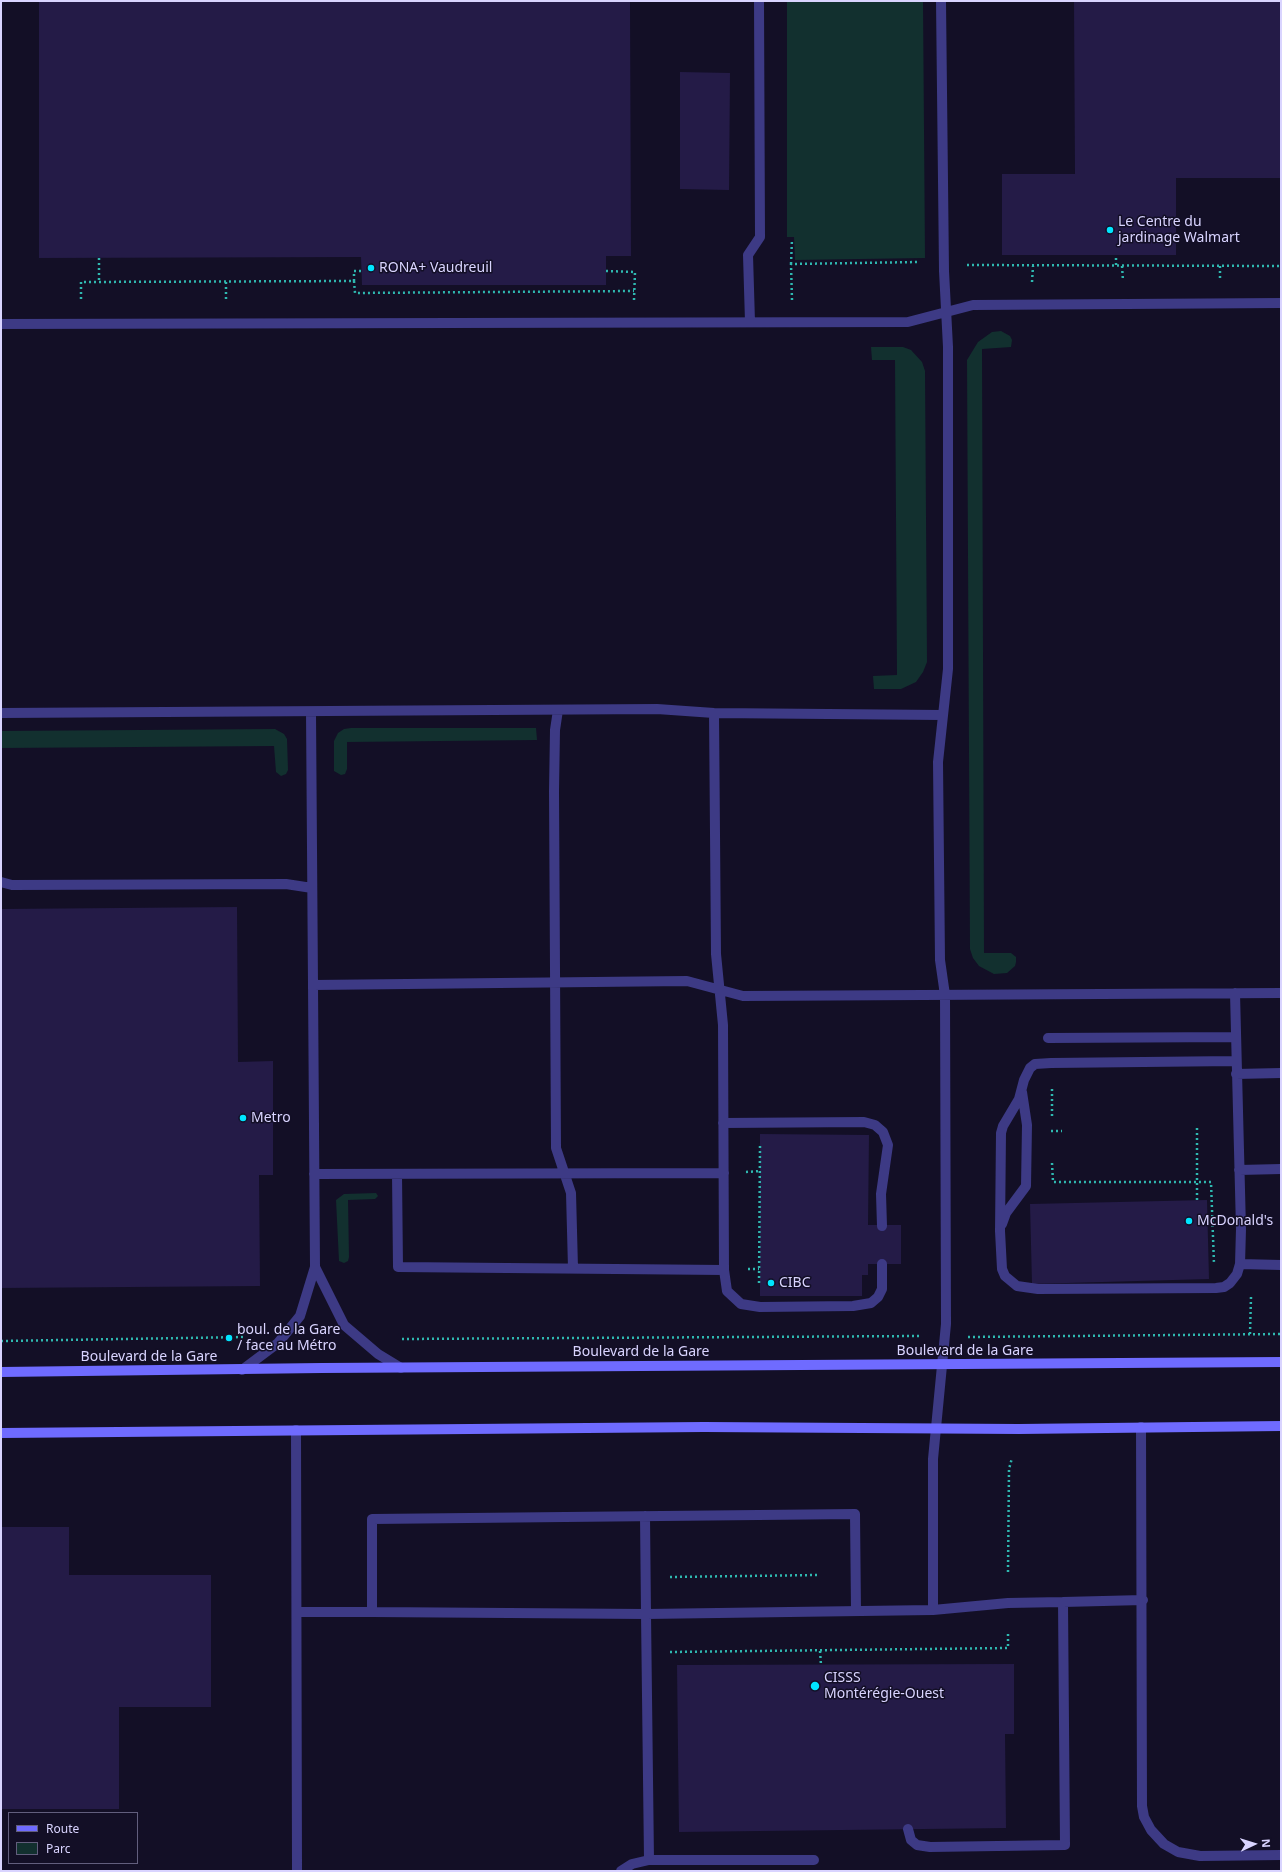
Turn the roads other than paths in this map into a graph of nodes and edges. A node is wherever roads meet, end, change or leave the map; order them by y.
1 (759, 1) edge
2 (941, 1) edge
3 (1281, 303) edge
4 (946, 312) junction
5 (750, 322) junction
6 (1, 324) edge
7 (558, 710) junction
8 (311, 712) junction
9 (1, 713) edge
10 (714, 713) junction
11 (942, 715) junction
12 (1, 882) edge
13 (312, 888) junction
14 (555, 982) junction
15 (313, 985) junction
16 (719, 990) junction
17 (1235, 993) junction
18 (1281, 993) edge
19 (945, 995) junction
20 (1236, 1037) junction
21 (1048, 1038) dead end
22 (1236, 1061) junction
23 (1281, 1073) edge
24 (1236, 1074) junction
25 (1022, 1092) junction
26 (723, 1123) junction
27 (1281, 1169) edge
28 (1239, 1170) junction
29 (565, 1173) junction
30 (724, 1173) junction
31 (314, 1174) junction
32 (397, 1174) junction
33 (882, 1226) dead end
34 (1000, 1231) junction
35 (882, 1264) dead end
36 (1240, 1264) junction
37 (1281, 1265) edge
38 (315, 1267) junction
39 (573, 1268) junction
40 (724, 1270) junction
41 (1281, 1362) edge
42 (942, 1364) junction
43 (401, 1368) junction
44 (242, 1370) junction
45 (1, 1372) edge
46 (1281, 1426) edge
47 (936, 1427) junction
48 (1141, 1427) junction
49 (296, 1430) junction
50 (1, 1433) edge
51 (645, 1516) junction
52 (1142, 1600) junction
53 (1063, 1602) junction
54 (933, 1610) junction
55 (856, 1611) junction
56 (297, 1612) junction
57 (372, 1612) junction
58 (646, 1614) junction
59 (908, 1829) dead end
60 (1281, 1855) edge
61 (649, 1860) junction
62 (814, 1860) dead end
63 (296, 1871) edge
64 (621, 1871) edge

1 - 5 lane
2 - 4 lane
3 - 4 lane
4 - 5 lane
4 - 11 lane
5 - 6 lane
7 - 8 lane
7 - 10 lane
7 - 14 lane
8 - 9 lane
8 - 13 lane
10 - 11 lane
10 - 16 lane
11 - 19 lane
12 - 13 lane
13 - 15 lane
14 - 15 lane
14 - 16 lane
14 - 29 lane
15 - 31 lane
16 - 19 lane
16 - 26 lane
17 - 18 lane
17 - 19 lane
17 - 20 lane
19 - 42 lane
20 - 21 lane
20 - 22 lane
22 - 24 lane
22 - 25 lane
23 - 24 lane
24 - 28 lane
25 - 34 lane
25 - 34 lane
26 - 30 lane
26 - 33 lane
27 - 28 lane
28 - 36 lane
29 - 30 lane
29 - 32 lane
29 - 39 lane
30 - 40 lane
31 - 32 lane
31 - 38 lane
32 - 39 lane
34 - 36 lane
35 - 40 lane
36 - 37 lane
38 - 43 lane
38 - 44 lane
39 - 40 lane
41 - 42 main road, Boulevard de la Gare
42 - 43 main road, Boulevard de la Gare
42 - 47 lane
43 - 44 main road, Boulevard de la Gare
44 - 45 main road, Boulevard de la Gare
46 - 48 main road
47 - 48 main road
47 - 49 main road
47 - 54 lane
48 - 52 lane
49 - 50 main road
49 - 56 lane
51 - 55 lane
51 - 57 lane
51 - 58 lane
52 - 53 lane
52 - 60 lane
53 - 54 lane
53 - 59 lane
54 - 55 lane
55 - 58 lane
56 - 57 lane
56 - 63 lane
57 - 58 lane
58 - 61 lane
61 - 62 lane
61 - 64 lane

